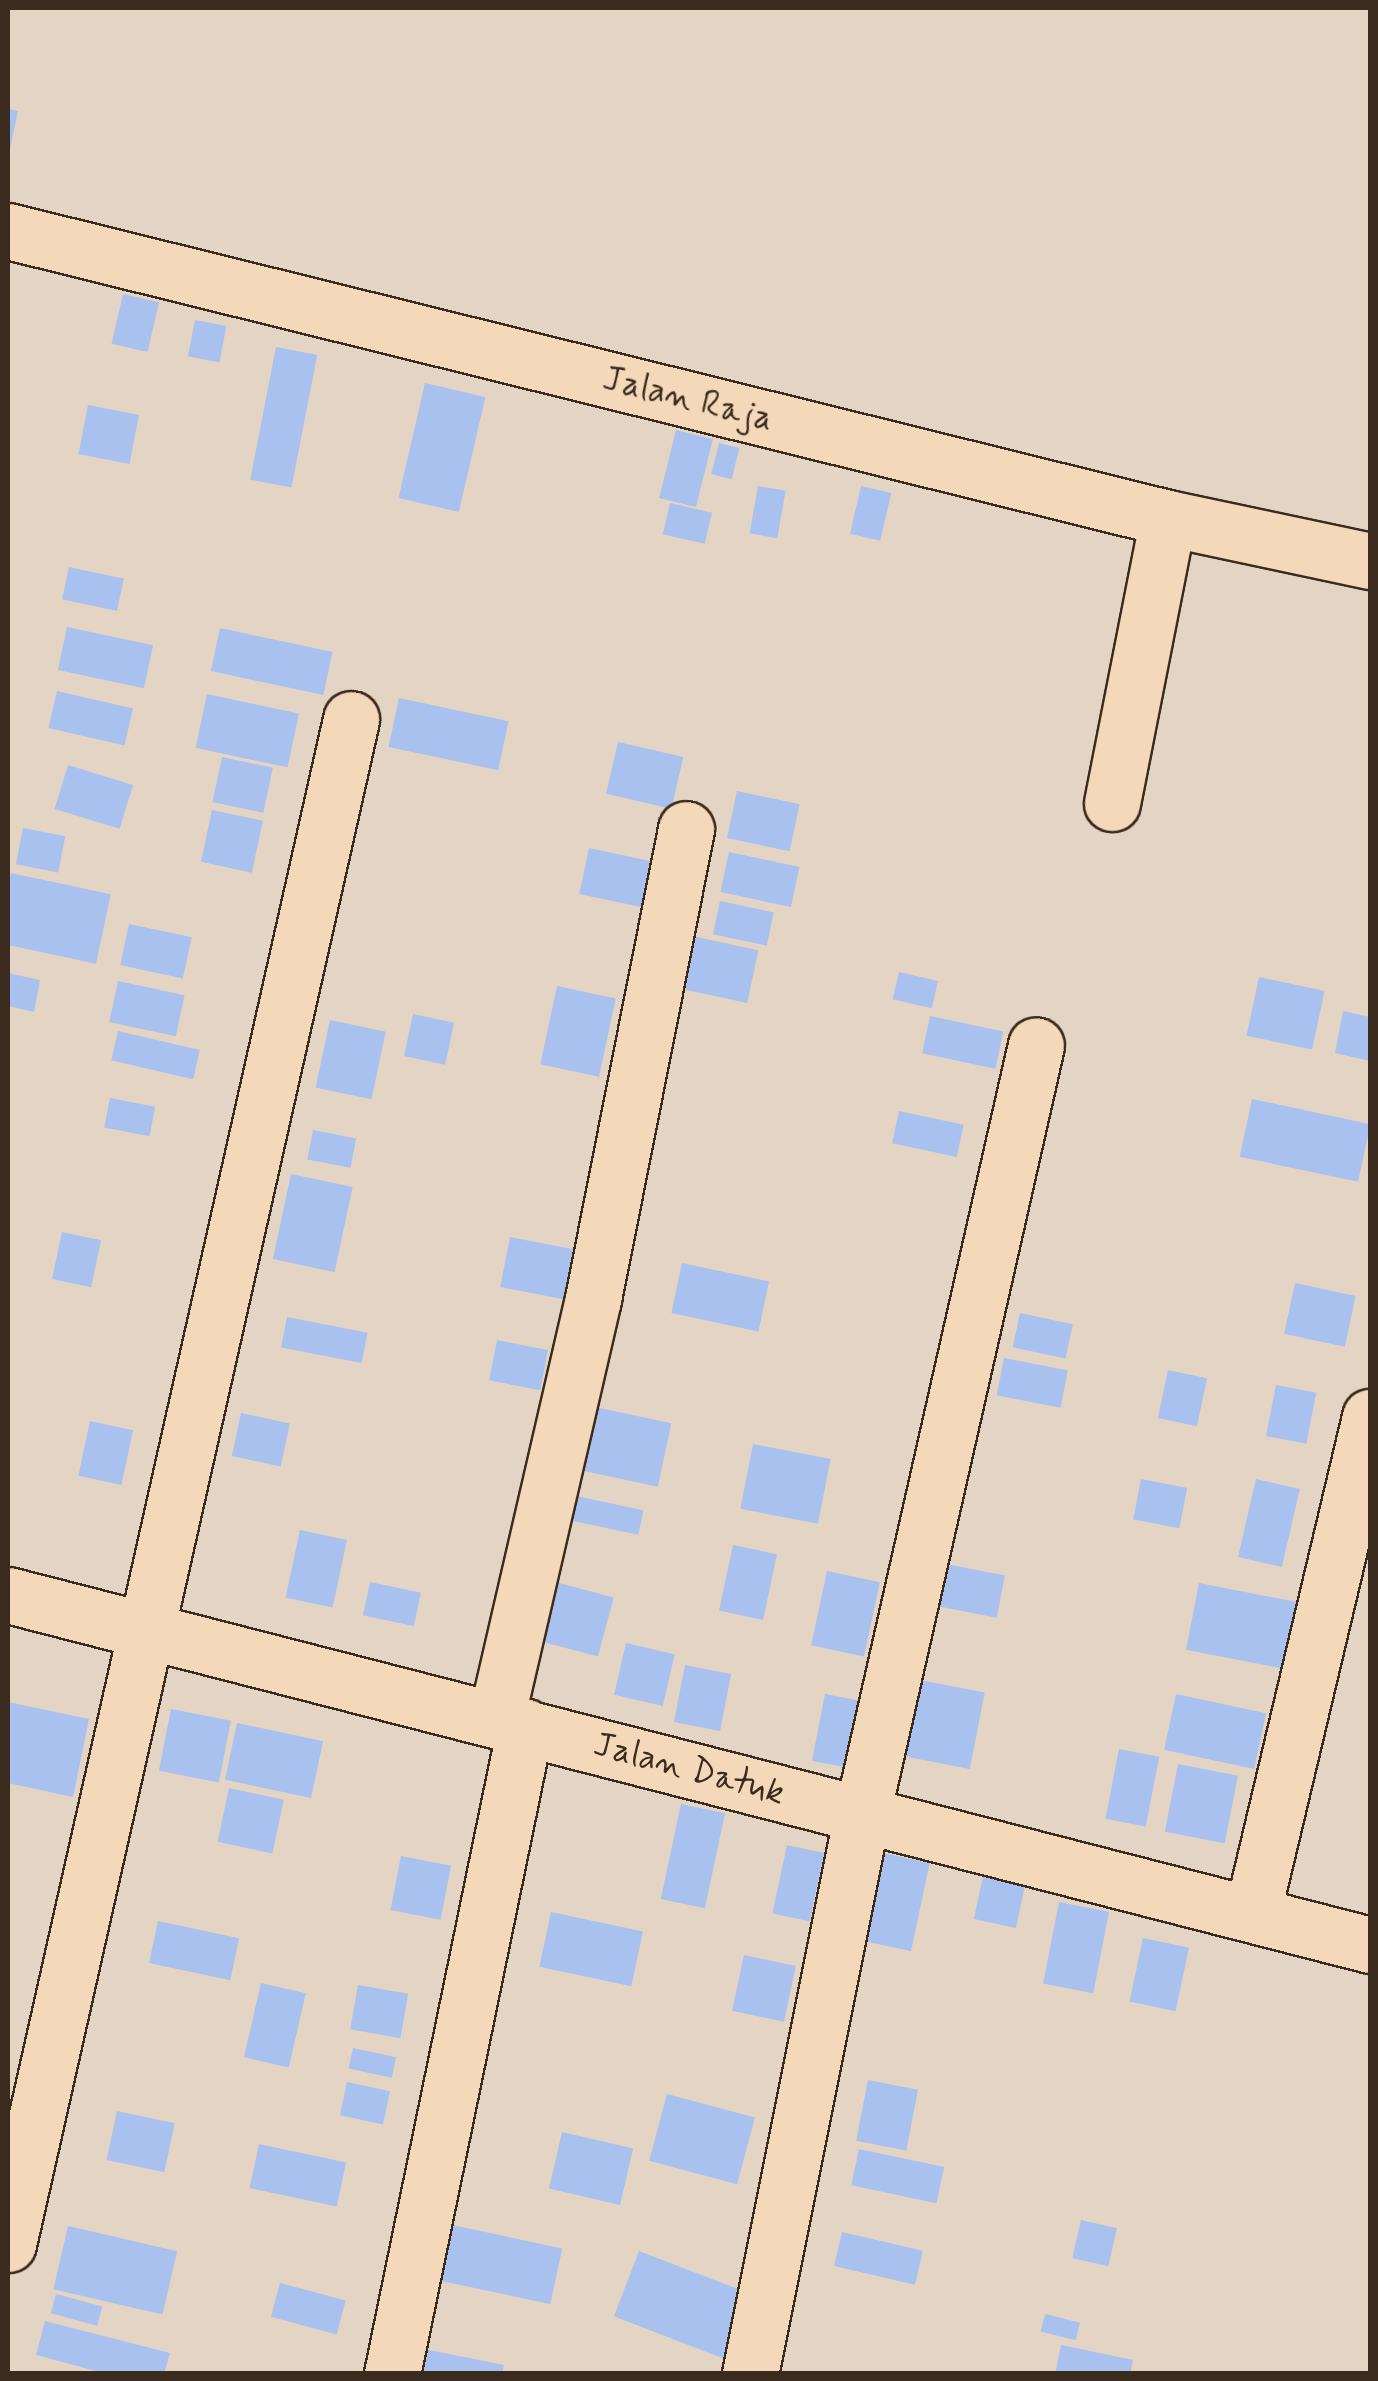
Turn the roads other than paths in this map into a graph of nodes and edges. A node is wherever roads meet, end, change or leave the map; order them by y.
1 (8, 231) edge
2 (1165, 534) junction
3 (1370, 561) edge
4 (351, 719) dead end
5 (1112, 803) dead end
6 (686, 829) dead end
7 (1036, 1044) dead end
8 (1370, 1417) edge
9 (8, 1594) edge
10 (144, 1627) junction
11 (510, 1723) junction
12 (862, 1814) junction
13 (1252, 1914) junction
14 (1370, 1945) edge
15 (8, 2244) edge
16 (392, 2374) edge
17 (750, 2374) edge

1 - 2 street, Jalan Raja
2 - 3 street, Jalan Raja
2 - 5 street
4 - 10 street
6 - 11 street
7 - 12 street
8 - 13 street
9 - 10 street, Jalan Datuk
10 - 11 street, Jalan Datuk
10 - 15 street
11 - 12 street, Jalan Datuk
11 - 16 street
12 - 13 street, Jalan Datuk
12 - 17 street
13 - 14 street, Jalan Datuk

